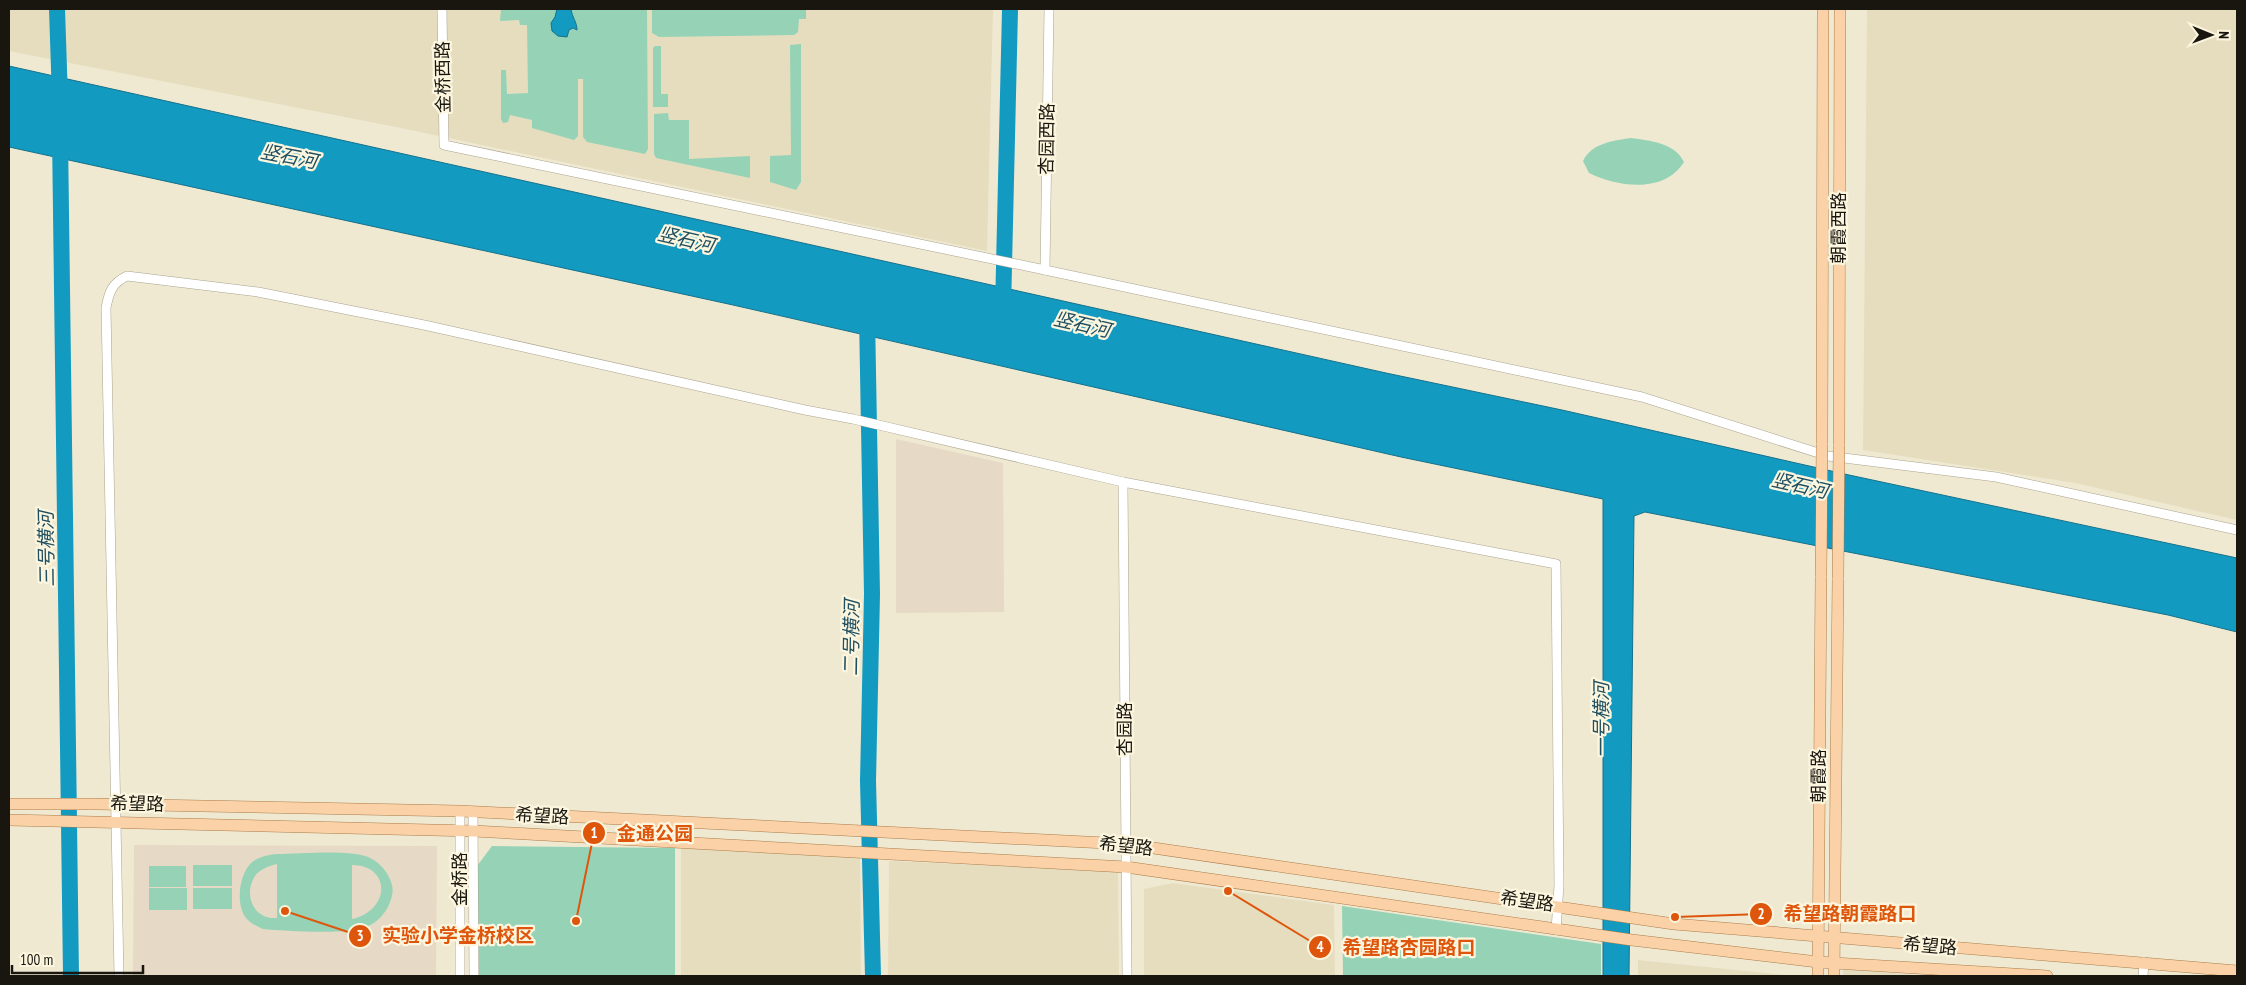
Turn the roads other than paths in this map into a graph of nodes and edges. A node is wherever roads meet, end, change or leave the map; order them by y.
1 (442, 9) edge
2 (1049, 9) edge
3 (1823, 9) edge
4 (1840, 9) edge
5 (1045, 270) junction
6 (1123, 482) junction
7 (2237, 530) edge
8 (1821, 576) joint
9 (1838, 578) joint
10 (9, 804) edge
11 (116, 804) junction
12 (460, 811) junction
13 (473, 812) junction
14 (9, 820) edge
15 (460, 831) junction
16 (474, 831) junction
17 (1126, 844) junction
18 (1126, 867) junction
19 (1558, 906) junction
20 (1556, 930) junction
21 (1818, 936) junction
22 (1835, 936) junction
23 (1818, 962) junction
24 (1834, 962) junction
25 (2144, 962) junction
26 (2237, 972) edge
27 (119, 976) edge
28 (460, 976) edge
29 (474, 976) edge
30 (1127, 976) edge
31 (1818, 976) edge
32 (1834, 976) edge
33 (2047, 976) edge
34 (2143, 976) edge

1 - 5 street, 金桥西路
2 - 5 street, 杏园西路
3 - 8 main road, 朝霞西路, bridge
4 - 9 main road, 朝霞西路, bridge
5 - 7 street
6 - 11 street
6 - 17 street, 杏园路
6 - 19 street
8 - 21 main road, 朝霞路
9 - 22 main road, 朝霞路
10 - 11 main road, 希望路
11 - 12 main road, 希望路
11 - 27 street
12 - 13 main road, 希望路
12 - 15 street, 金桥路
13 - 16 street, 金桥路
13 - 17 main road, 希望路
14 - 15 main road, 希望路
15 - 16 main road, 希望路
15 - 28 street, 金桥路
16 - 18 main road, 希望路
16 - 29 street, 金桥路
17 - 18 street, 杏园路
17 - 19 main road, 希望路
18 - 20 main road, 希望路
18 - 30 street, 杏园路
19 - 20 street
19 - 21 main road, 希望路
20 - 23 main road, 希望路
21 - 22 main road, 希望路
21 - 23 main road, 朝霞路
22 - 24 main road, 朝霞路
22 - 25 main road, 希望路
23 - 24 main road, 希望路
23 - 31 main road, 朝霞路
24 - 32 main road, 朝霞路
24 - 33 main road, 希望路
25 - 26 main road, 希望路
25 - 34 street

